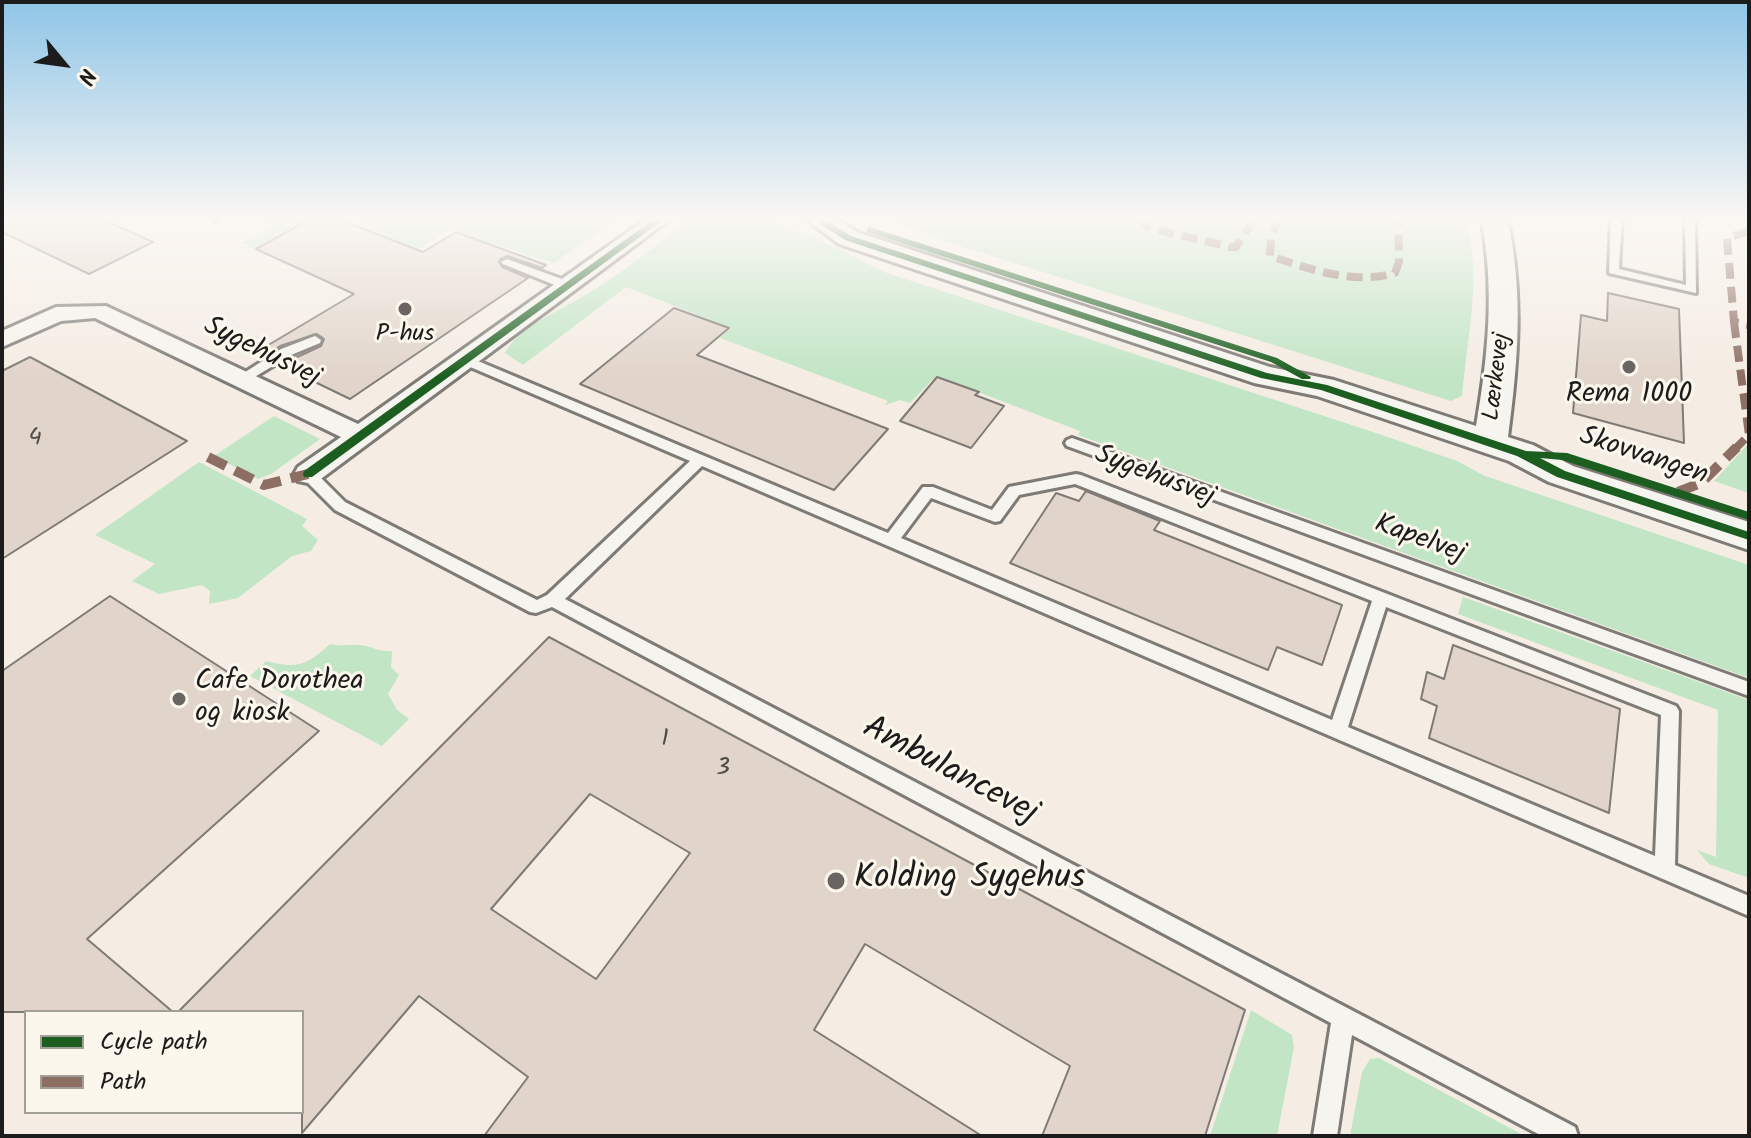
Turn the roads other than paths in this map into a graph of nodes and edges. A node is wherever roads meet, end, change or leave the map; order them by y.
1 (528, 270) edge
2 (587, 270) edge
3 (945, 270) edge
4 (1505, 270) edge
5 (1613, 270) edge
6 (1691, 270) edge
7 (566, 285) junction
8 (2, 340) edge
9 (315, 340) dead end
10 (466, 360) junction
11 (243, 378) junction
12 (360, 436) junction
13 (1072, 443) dead end
14 (1506, 448) junction
15 (700, 460) junction
16 (308, 474) joint
17 (1749, 516) edge
18 (1749, 536) edge
19 (890, 541) junction
20 (1381, 598) junction
21 (553, 600) junction
22 (1749, 689) edge
23 (1337, 731) junction
24 (1665, 871) junction
25 (1749, 906) edge
26 (1343, 1017) junction
27 (1325, 1136) edge
28 (1566, 1136) edge

1 - 7 lane
2 - 7 street
3 - 14 street, Skovvangen
4 - 14 street, Lærkevej
5 - 6 lane
7 - 10 street
8 - 11 street, Sygehusvej
9 - 11 lane
10 - 12 street
10 - 15 lane
11 - 12 street, Sygehusvej
12 - 16 street
13 - 22 lane, Kapelvej
14 - 17 street, Skovvangen
14 - 18 street, Skovvangen
15 - 19 lane
15 - 21 lane
16 - 21 lane, Ambulancevej
19 - 20 lane, Sygehusvej
19 - 23 lane
20 - 23 lane
20 - 24 lane, Sygehusvej
21 - 26 lane, Ambulancevej
23 - 24 lane
24 - 25 lane
26 - 27 lane
26 - 28 lane, Ambulancevej

